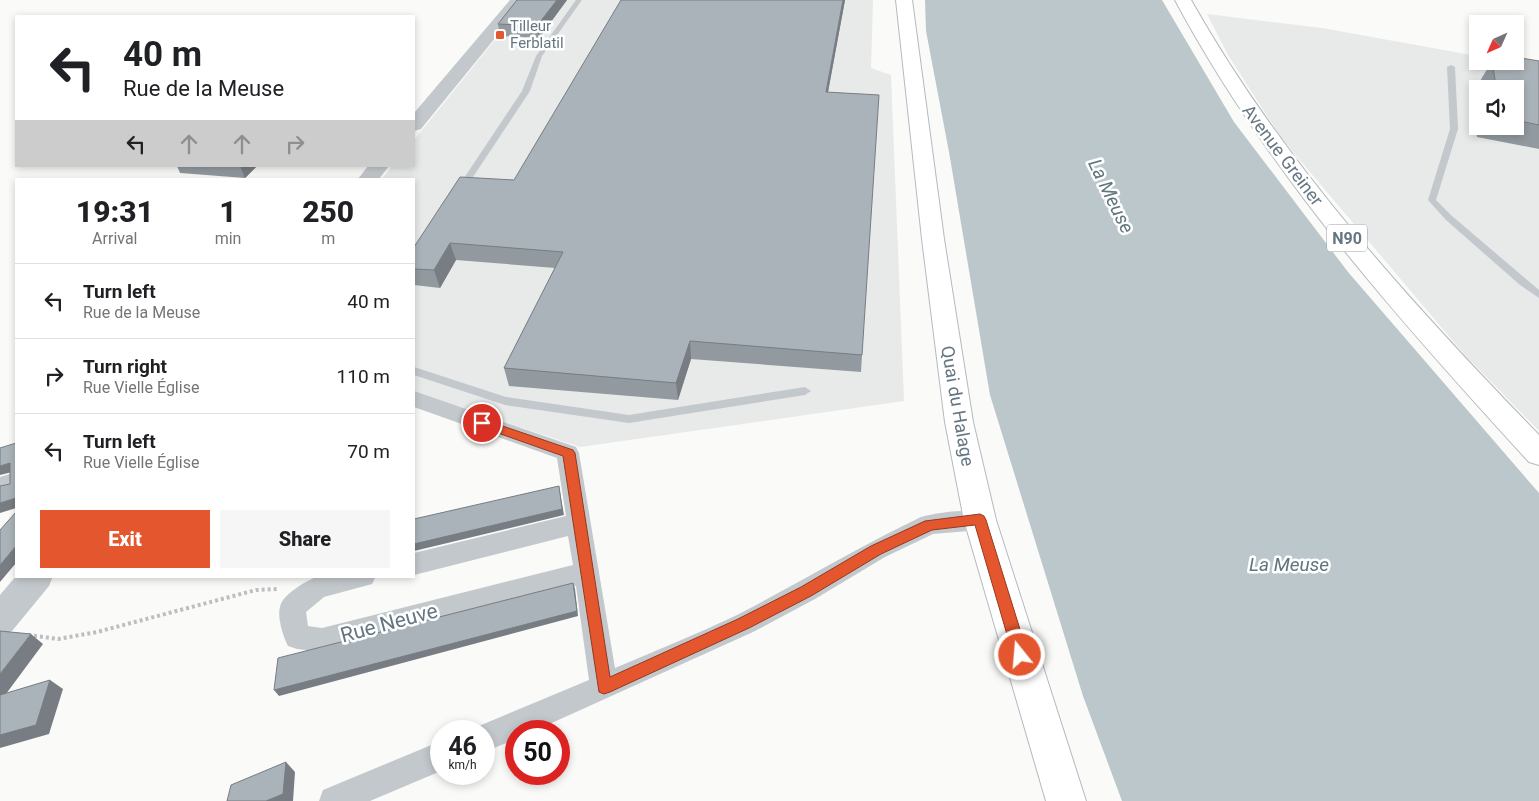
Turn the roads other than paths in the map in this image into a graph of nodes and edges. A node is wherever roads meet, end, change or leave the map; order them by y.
1 (518, 0) edge
2 (579, 0) edge
3 (904, 0) edge
4 (1183, 0) edge
5 (1451, 67) dead end
6 (415, 124) edge
7 (378, 167) edge
8 (369, 178) edge
9 (456, 196) edge
10 (1539, 295) edge
11 (415, 371) edge
12 (805, 390) dead end
13 (415, 399) edge
14 (1539, 454) edge
15 (15, 480) edge
16 (0, 486) edge
17 (980, 520) junction
18 (579, 523) junction
19 (415, 564) edge
20 (586, 572) junction
21 (35, 578) edge
22 (355, 578) edge
23 (10, 627) edge
24 (604, 687) junction
25 (495, 733) edge
26 (430, 761) edge
27 (334, 801) edge
28 (1066, 801) edge

1 - 6 street
2 - 9 lane
3 - 17 main road, Quai du Halage
4 - 14 main road, Avenue Greiner / N90
5 - 10 lane
7 - 8 street
11 - 12 lane
13 - 18 street
15 - 16 street
17 - 24 street
17 - 28 main road, Quai du Halage
18 - 19 street
18 - 20 street
20 - 22 street, Rue Neuve
20 - 24 street
21 - 23 street
24 - 25 street
26 - 27 street

